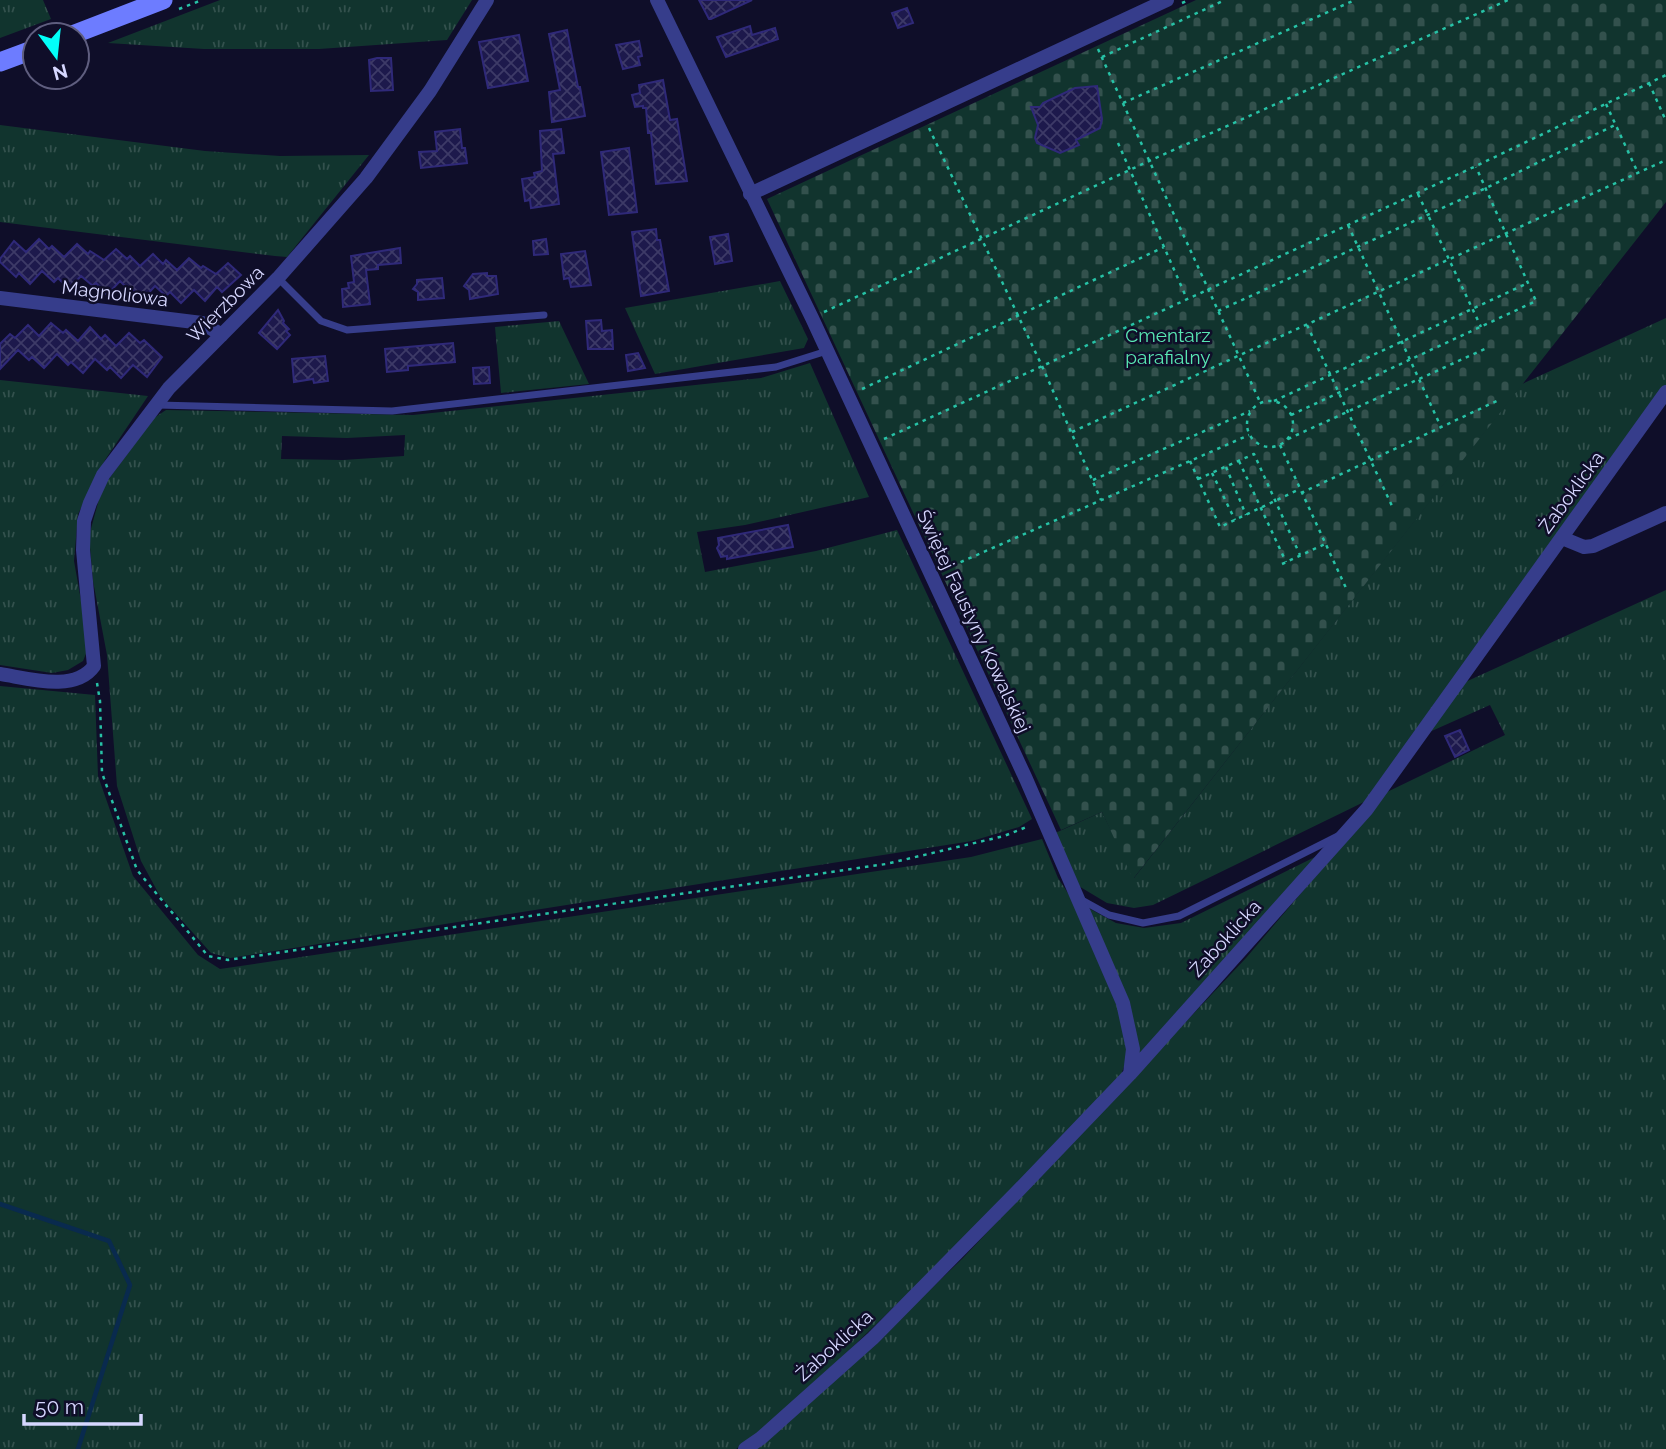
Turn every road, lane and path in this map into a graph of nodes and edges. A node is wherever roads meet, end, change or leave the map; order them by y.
1 (163, 0) edge
2 (487, 0) edge
3 (657, 0) edge
4 (1167, 0) edge
5 (1225, 0) edge
6 (1355, 0) edge
7 (1508, 0) edge
8 (91, 28) edge
9 (1095, 43) dead end
10 (21, 54) edge
11 (1101, 57) junction
12 (0, 62) edge
13 (1666, 75) edge
14 (1649, 83) junction
15 (1123, 103) junction
16 (1605, 104) junction
17 (1666, 121) edge
18 (927, 125) dead end
19 (1615, 125) junction
20 (1118, 143) dead end
21 (1666, 160) edge
22 (1149, 161) junction
23 (1476, 166) junction
24 (1130, 170) junction
25 (1638, 173) junction
26 (1486, 188) junction
27 (1418, 193) junction
28 (750, 194) junction
29 (1428, 215) junction
30 (1348, 225) junction
31 (1506, 235) junction
32 (982, 239) junction
33 (1164, 247) junction
34 (1358, 247) junction
35 (1450, 260) junction
36 (278, 278) junction
37 (1528, 283) junction
38 (1208, 289) junction
39 (1379, 292) junction
40 (0, 298) edge
41 (1187, 299) junction
42 (1473, 309) junction
43 (1218, 311) junction
44 (544, 315) dead end
45 (1018, 316) junction
46 (812, 318) junction
47 (1307, 325) junction
48 (1481, 327) junction
49 (222, 335) junction
50 (1402, 342) junction
51 (1489, 347) dead end
52 (827, 351) junction
53 (1239, 357) junction
54 (1410, 360) junction
55 (1042, 366) junction
56 (1331, 375) junction
57 (1419, 379) junction
58 (862, 389) dead end
59 (1339, 392) junction
60 (1666, 392) edge
61 (1501, 399) dead end
62 (1274, 401) junction
63 (1260, 402) junction
64 (154, 405) junction
65 (1250, 411) junction
66 (1348, 411) junction
67 (1291, 415) junction
68 (1441, 427) junction
69 (1072, 432) junction
70 (1249, 435) junction
71 (1288, 439) junction
72 (871, 445) junction
73 (1280, 445) junction
74 (1371, 460) junction
75 (1190, 461) junction
76 (1239, 461) junction
77 (1226, 467) junction
78 (1212, 473) junction
79 (1198, 479) junction
80 (1092, 481) junction
81 (1301, 491) junction
82 (1101, 500) junction
83 (1275, 501) junction
84 (1261, 508) junction
85 (1393, 508) dead end
86 (1666, 513) edge
87 (1246, 515) junction
88 (1234, 520) junction
89 (1562, 538) junction
90 (1325, 544) junction
91 (1300, 555) junction
92 (930, 576) junction
93 (1346, 588) dead end
94 (94, 666) junction
95 (0, 674) edge
96 (1042, 821) junction
97 (1344, 833) junction
98 (1076, 897) junction
99 (1130, 1074) junction
100 (744, 1449) edge

1 - 8 main road
2 - 36 street, Wierzbowa
3 - 28 street, Świętej Faustyny Kowalskiej
4 - 28 street
5 - 11 path
6 - 15 path
7 - 22 path
9 - 11 path
10 - 12 main road
11 - 15 path
13 - 14 path
14 - 16 path
14 - 17 path
15 - 22 path
16 - 19 path
16 - 23 path
18 - 32 path
19 - 25 path
19 - 26 path
20 - 24 path
21 - 25 path
22 - 24 path
22 - 38 path
23 - 26 path
23 - 27 path
24 - 32 path
24 - 33 path
25 - 31 path
26 - 29 path
26 - 31 path
27 - 29 path
27 - 30 path
28 - 46 street, Świętej Faustyny Kowalskiej
29 - 34 path
29 - 35 path
30 - 34 path
30 - 38 path
31 - 35 path
31 - 37 path
32 - 45 path
32 - 46 path
33 - 41 path
33 - 45 path
34 - 39 path
34 - 43 path
35 - 39 path
35 - 42 path
36 - 44 lane
36 - 49 street, Wierzbowa
37 - 42 path
37 - 48 path
38 - 41 path
38 - 43 path
39 - 47 path
39 - 50 path
40 - 49 street, Magnoliowa
41 - 55 path
42 - 48 path
42 - 50 path
43 - 53 path
45 - 55 path
45 - 58 path
46 - 52 street, Świętej Faustyny Kowalskiej
47 - 53 path
47 - 56 path
48 - 54 path
49 - 64 street, Wierzbowa
50 - 54 path
50 - 56 path
51 - 57 path
52 - 64 lane
52 - 72 street, Świętej Faustyny Kowalskiej
53 - 63 path
53 - 69 path
54 - 57 path
54 - 59 path
55 - 69 path
55 - 72 path
56 - 59 path
56 - 62 path
57 - 66 path
57 - 68 path
59 - 66 path
59 - 67 path
60 - 89 street, Żaboklicka
61 - 68 path
62 - 63 path
62 - 67 path
63 - 65 path
64 - 94 street, Wierzbowa
65 - 70 path
65 - 80 path
66 - 71 path
66 - 74 path
67 - 71 path
68 - 74 path
69 - 80 path
70 - 73 path
70 - 75 path
71 - 73 path
72 - 92 street, Świętej Faustyny Kowalskiej
73 - 81 path
74 - 81 path
74 - 85 path
75 - 79 path
75 - 82 path
76 - 77 path
76 - 83 path
76 - 84 path
77 - 78 path
77 - 87 path
78 - 79 path
78 - 88 path
79 - 88 path
80 - 82 path
81 - 83 path
81 - 90 path
82 - 92 path
83 - 84 path
83 - 91 path
84 - 87 path
84 - 91 path
86 - 89 street
87 - 88 path
89 - 97 street, Żaboklicka
90 - 91 path
90 - 93 path
92 - 96 street, Świętej Faustyny Kowalskiej
94 - 95 street
94 - 96 path
96 - 98 street, Świętej Faustyny Kowalskiej
97 - 98 lane
97 - 99 street, Żaboklicka
98 - 99 street, Świętej Faustyny Kowalskiej
99 - 100 street, Żaboklicka

